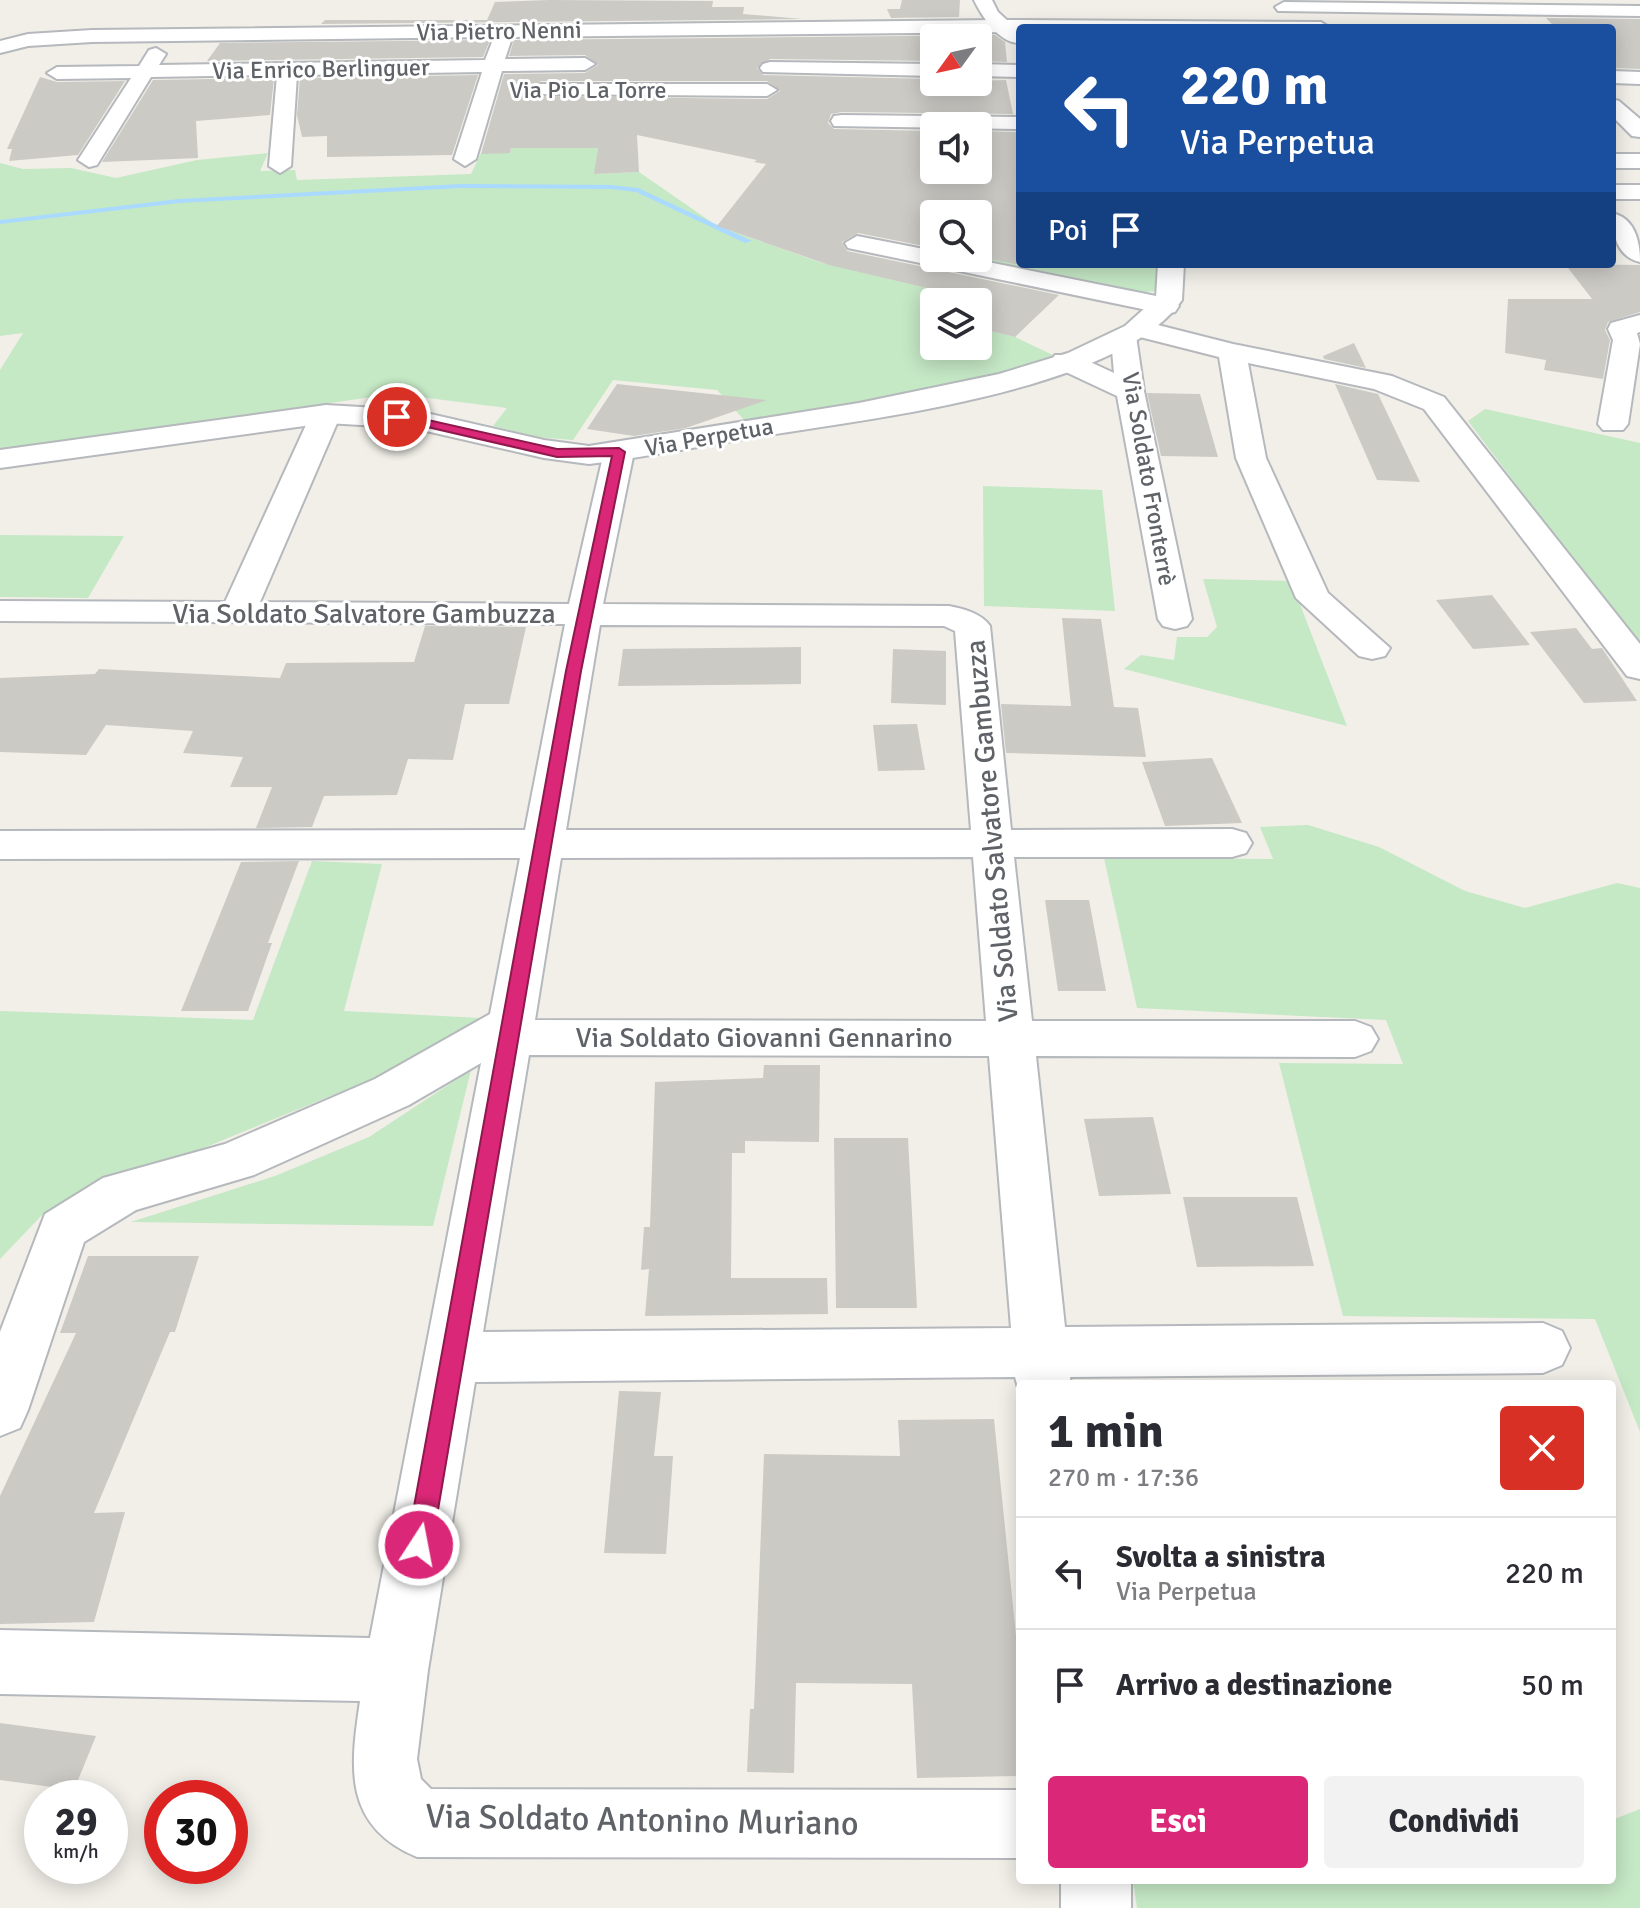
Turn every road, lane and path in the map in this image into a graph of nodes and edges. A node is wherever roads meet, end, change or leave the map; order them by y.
1 (983, 0) edge
2 (760, 3) dead end
3 (1021, 4) dead end
4 (1427, 4) edge
5 (1139, 5) dead end
6 (1513, 5) edge
7 (1640, 11) edge
8 (770, 23) junction
9 (1021, 24) edge
10 (1145, 24) edge
11 (1263, 24) edge
12 (1444, 24) edge
13 (1530, 24) edge
14 (1000, 26) junction
15 (504, 31) junction
16 (269, 34) junction
17 (1016, 34) edge
18 (168, 35) junction
19 (1016, 39) edge
20 (0, 47) edge
21 (992, 47) dead end
22 (585, 64) dead end
23 (495, 66) junction
24 (770, 68) junction
25 (252, 70) junction
26 (287, 70) junction
27 (920, 70) edge
28 (992, 70) edge
29 (145, 71) junction
30 (1016, 71) edge
31 (57, 73) dead end
32 (1616, 77) edge
33 (1640, 78) edge
34 (456, 90) dead end
35 (504, 90) junction
36 (1640, 103) edge
37 (1616, 104) edge
38 (1616, 108) edge
39 (842, 121) dead end
40 (1016, 123) edge
41 (1616, 130) edge
42 (1640, 131) edge
43 (465, 159) dead end
44 (89, 160) dead end
45 (1616, 161) edge
46 (1640, 161) edge
47 (280, 166) dead end
48 (1616, 192) edge
49 (1640, 192) edge
50 (1616, 225) edge
51 (857, 243) dead end
52 (1640, 255) edge
53 (1173, 268) edge
54 (1166, 306) junction
55 (1640, 323) edge
56 (1134, 334) junction
57 (1232, 352) junction
58 (1065, 361) junction
59 (1130, 391) junction
60 (326, 414) junction
61 (1613, 424) dead end
62 (619, 452) junction
63 (0, 459) edge
64 (0, 611) edge
65 (238, 612) junction
66 (584, 614) junction
67 (1175, 619) dead end
68 (1372, 648) dead end
69 (1640, 668) edge
70 (990, 842) junction
71 (542, 843) junction
72 (1232, 843) dead end
73 (0, 845) edge
74 (510, 1030) junction
75 (1009, 1037) junction
76 (1355, 1039) dead end
77 (1543, 1348) dead end
78 (454, 1357) junction
79 (1042, 1368) edge
80 (0, 1410) edge
81 (0, 1662) edge
82 (396, 1670) junction
83 (1016, 1824) edge
84 (1096, 1884) edge
85 (1096, 1908) edge

1 - 14 street
2 - 8 street
3 - 9 street
4 - 6 street
4 - 11 street
4 - 12 street
5 - 10 street
6 - 7 street
6 - 13 street
8 - 14 street, Via Pietro Nenni
8 - 15 street, Via Pietro Nenni
8 - 24 street
14 - 17 street, Via Pietro Nenni
15 - 16 street, Via Pietro Nenni
15 - 23 street
16 - 18 street, Via Pietro Nenni
16 - 25 street
18 - 20 street, Via Pietro Nenni
18 - 29 street
19 - 21 street
22 - 23 street, Via Enrico Berlinguer
23 - 26 street, Via Enrico Berlinguer
23 - 35 street
24 - 27 street
24 - 35 street, Via Pio La Torre
25 - 26 street, Via Enrico Berlinguer
25 - 29 street, Via Enrico Berlinguer
26 - 47 street
28 - 30 street
29 - 31 street, Via Enrico Berlinguer
29 - 44 street
32 - 33 street
34 - 35 street, Via Pio La Torre
35 - 43 street
36 - 37 street
38 - 42 street
39 - 40 street
41 - 42 street
45 - 46 street
48 - 49 street
50 - 52 street
51 - 54 street
53 - 54 street
54 - 56 street, Via Perpetua
55 - 61 street
56 - 57 street
56 - 58 street, Via Perpetua
56 - 59 street, Via Soldato Fronterrè
57 - 68 street
57 - 69 street
58 - 59 street
58 - 62 street, Via Perpetua
59 - 67 street, Via Soldato Fronterrè
60 - 62 street, Via Perpetua
60 - 63 street, Via Perpetua
60 - 65 street
62 - 66 street, Via Soldato Antonino Muriano
64 - 65 street, Via Soldato Salvatore Gambuzza
65 - 66 street, Via Soldato Salvatore Gambuzza
66 - 70 street, Via Soldato Salvatore Gambuzza
66 - 71 street, Via Soldato Antonino Muriano
70 - 71 street
70 - 72 street
70 - 75 street, Via Soldato Salvatore Gambuzza
71 - 73 street
71 - 74 street, Via Soldato Antonino Muriano
74 - 75 street, Via Soldato Giovanni Gennarino
74 - 78 street, Via Soldato Antonino Muriano
74 - 80 street
75 - 76 street, Via Soldato Giovanni Gennarino
75 - 79 street, Via Soldato Salvatore Gambuzza
77 - 79 street
78 - 79 street
78 - 82 street, Via Soldato Antonino Muriano
81 - 82 street
82 - 83 street, Via Soldato Antonino Muriano
84 - 85 street

